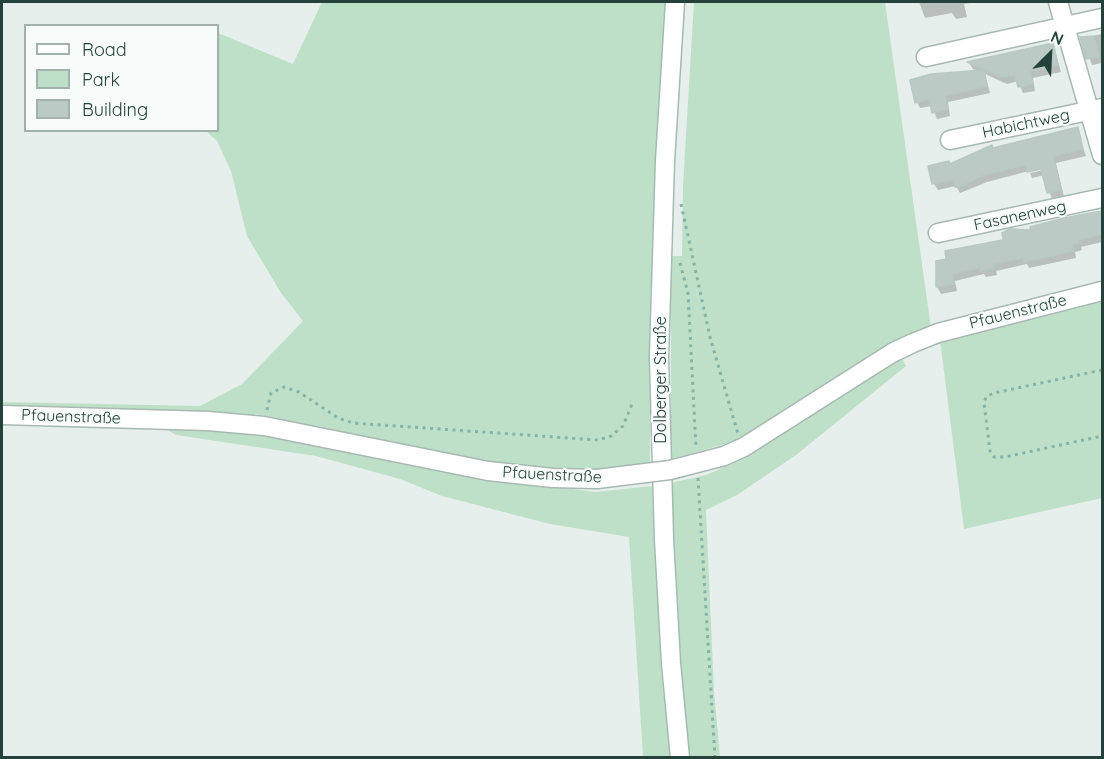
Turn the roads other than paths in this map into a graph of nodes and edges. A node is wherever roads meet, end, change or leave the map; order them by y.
1 (675, 2) edge
2 (1058, 2) edge
3 (1102, 18) edge
4 (1065, 26) junction
5 (926, 57) dead end
6 (1096, 110) edge
7 (950, 141) dead end
8 (1102, 155) edge
9 (1102, 198) edge
10 (938, 233) dead end
11 (1102, 291) edge
12 (2, 415) edge
13 (680, 758) edge

1 - 13 street, Dolberger Straße
2 - 4 street
3 - 4 street
4 - 5 street
4 - 6 street
6 - 7 street, Habichtweg
6 - 8 street
9 - 10 street, Fasanenweg
11 - 12 street, Pfauenstraße, bridge

